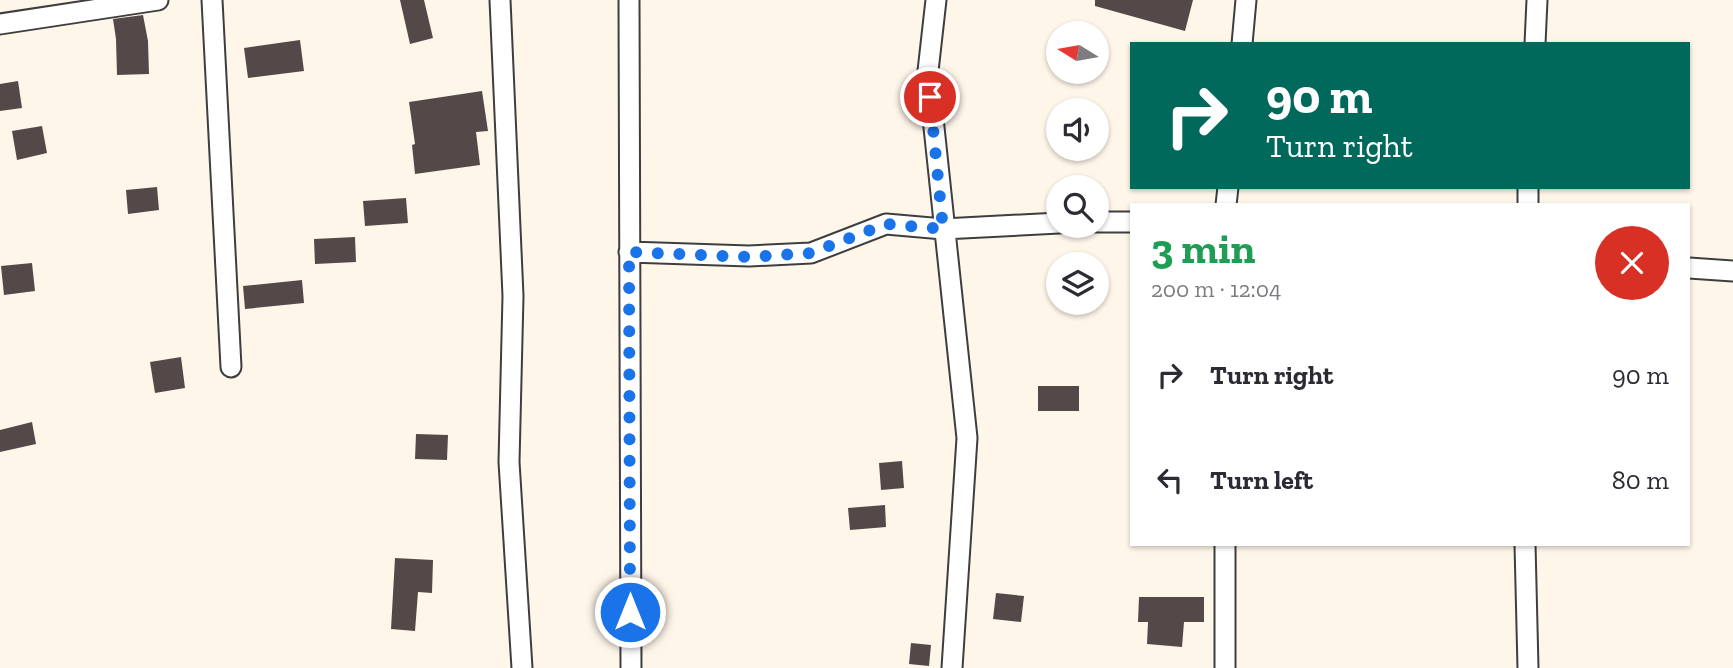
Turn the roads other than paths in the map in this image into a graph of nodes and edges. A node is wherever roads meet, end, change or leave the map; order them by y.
1 (158, 0) edge
2 (212, 0) edge
3 (500, 0) edge
4 (629, 0) edge
5 (936, 0) edge
6 (1246, 0) edge
7 (1537, 0) edge
8 (0, 24) edge
9 (1242, 42) edge
10 (1535, 42) edge
11 (1109, 222) edge
12 (1130, 222) edge
13 (1046, 224) edge
14 (943, 229) junction
15 (629, 252) junction
16 (1690, 268) edge
17 (1733, 271) edge
18 (231, 367) dead end
19 (1225, 546) edge
20 (1525, 546) edge
21 (522, 668) edge
22 (631, 668) edge
23 (951, 668) edge
24 (1226, 668) edge
25 (1528, 668) edge

1 - 8 street
2 - 18 street
3 - 21 street
4 - 15 street
5 - 14 street
6 - 9 street
7 - 10 street
11 - 12 street
13 - 14 street
14 - 15 street
14 - 23 street
15 - 22 street
16 - 17 street
19 - 24 street
20 - 25 street

